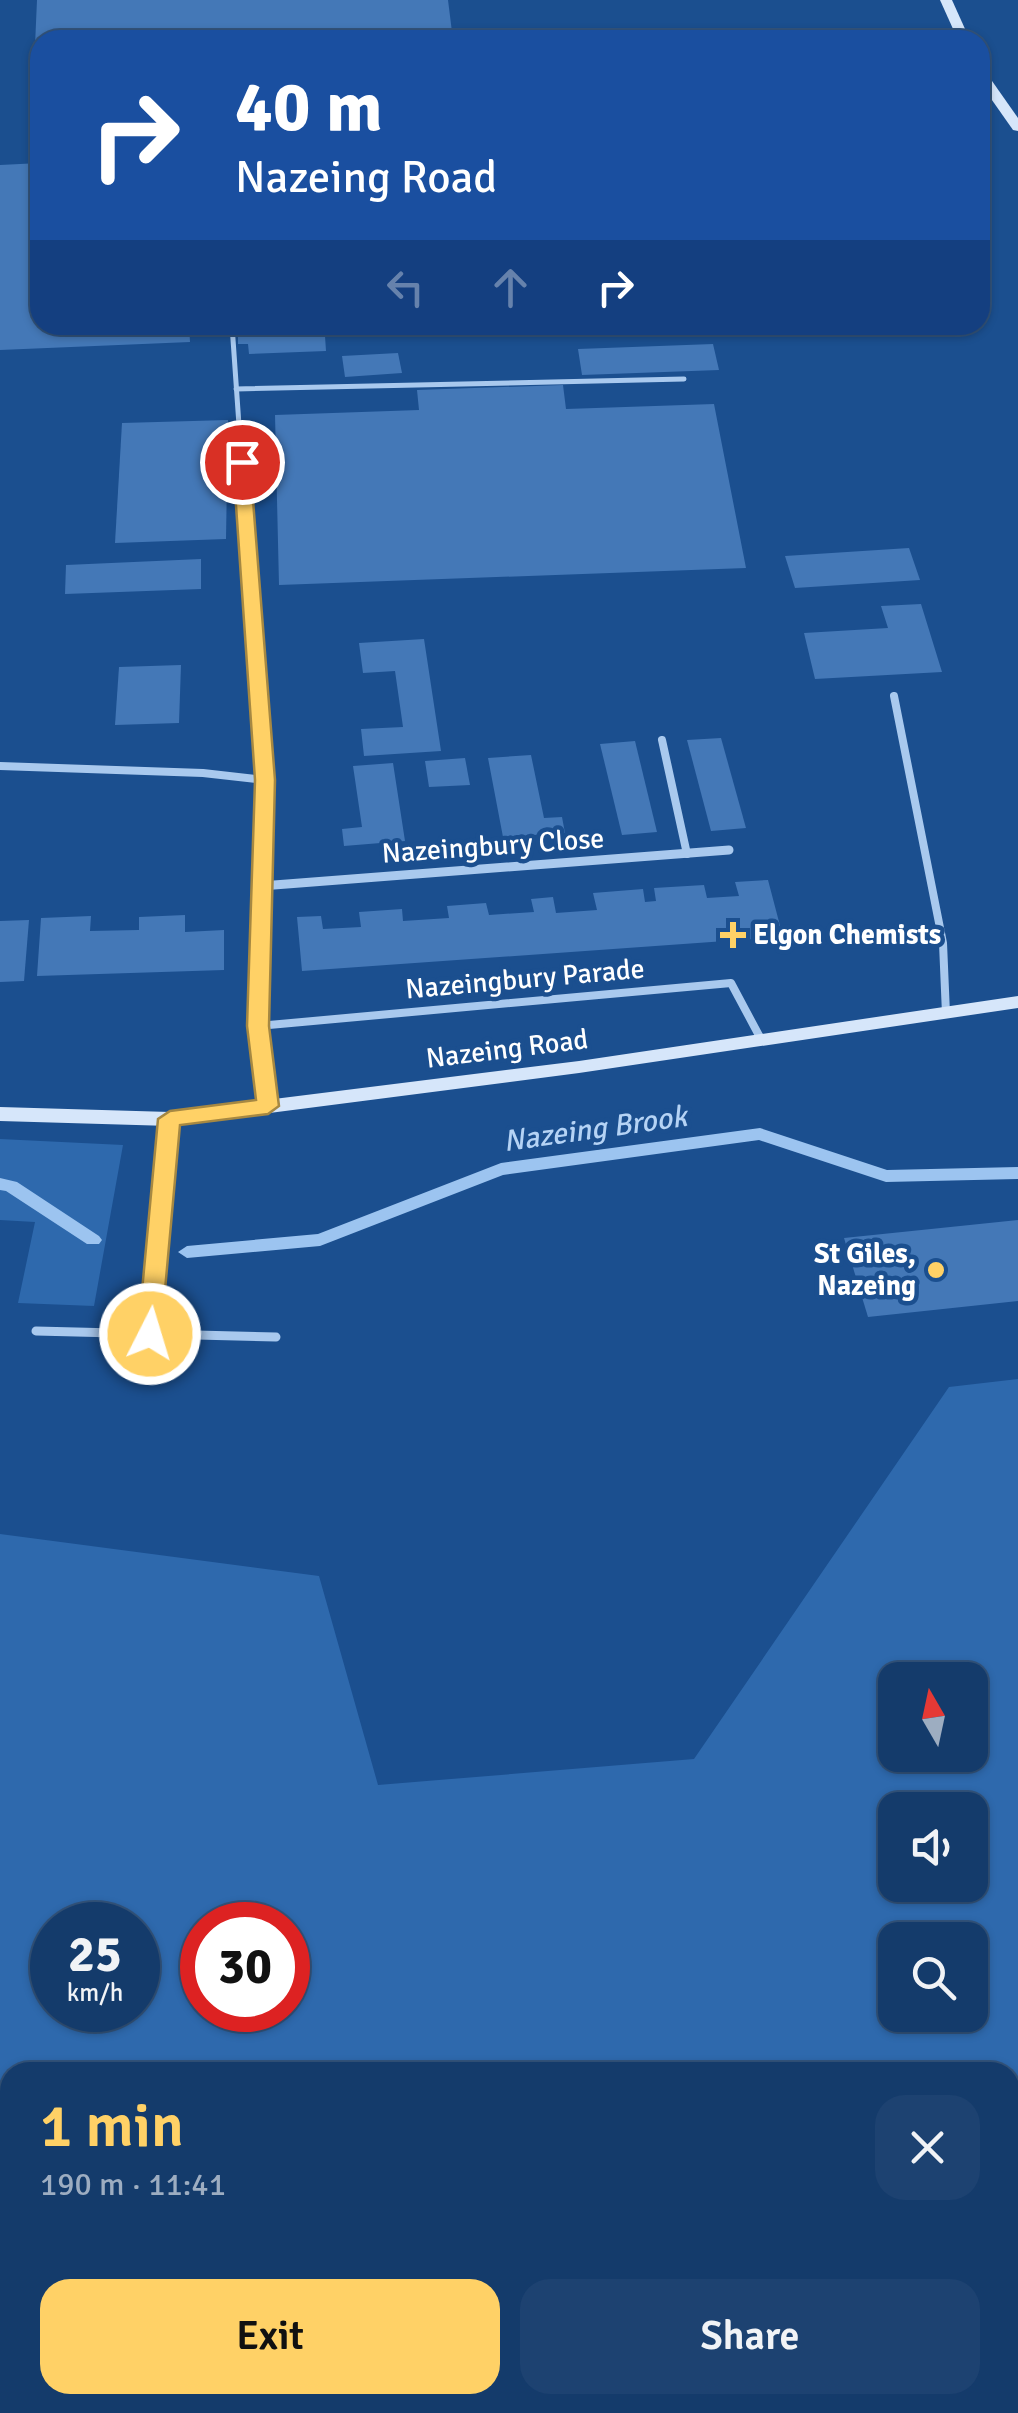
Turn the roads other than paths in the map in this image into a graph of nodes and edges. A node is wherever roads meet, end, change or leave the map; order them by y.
1 (946, 0) edge
2 (960, 30) edge
3 (990, 88) edge
4 (1018, 126) edge
5 (233, 335) edge
6 (684, 379) dead end
7 (236, 389) junction
8 (255, 648) joint
9 (894, 696) dead end
10 (662, 740) dead end
11 (0, 766) edge
12 (265, 780) junction
13 (729, 850) dead end
14 (687, 854) junction
15 (261, 886) junction
16 (1018, 1002) edge
17 (946, 1014) junction
18 (258, 1026) junction
19 (762, 1041) junction
20 (268, 1106) junction
21 (0, 1114) edge
22 (170, 1119) junction
23 (36, 1332) dead end
24 (150, 1334) junction
25 (276, 1337) dead end

1 - 2 main road
3 - 4 main road
5 - 7 lane
6 - 7 lane
7 - 8 lane
8 - 12 street
9 - 17 lane
10 - 14 lane
11 - 12 lane
12 - 15 street
13 - 14 street, Nazeingbury Close
14 - 15 street, Nazeingbury Close
15 - 18 street
16 - 17 main road, Nazeing Road
17 - 19 main road, Nazeing Road
18 - 19 lane, Nazeingbury Parade
18 - 20 street
19 - 20 main road, Nazeing Road
20 - 22 main road, Nazeing Road
21 - 22 main road, Nazeing Road
22 - 24 street
23 - 24 street
24 - 25 street

